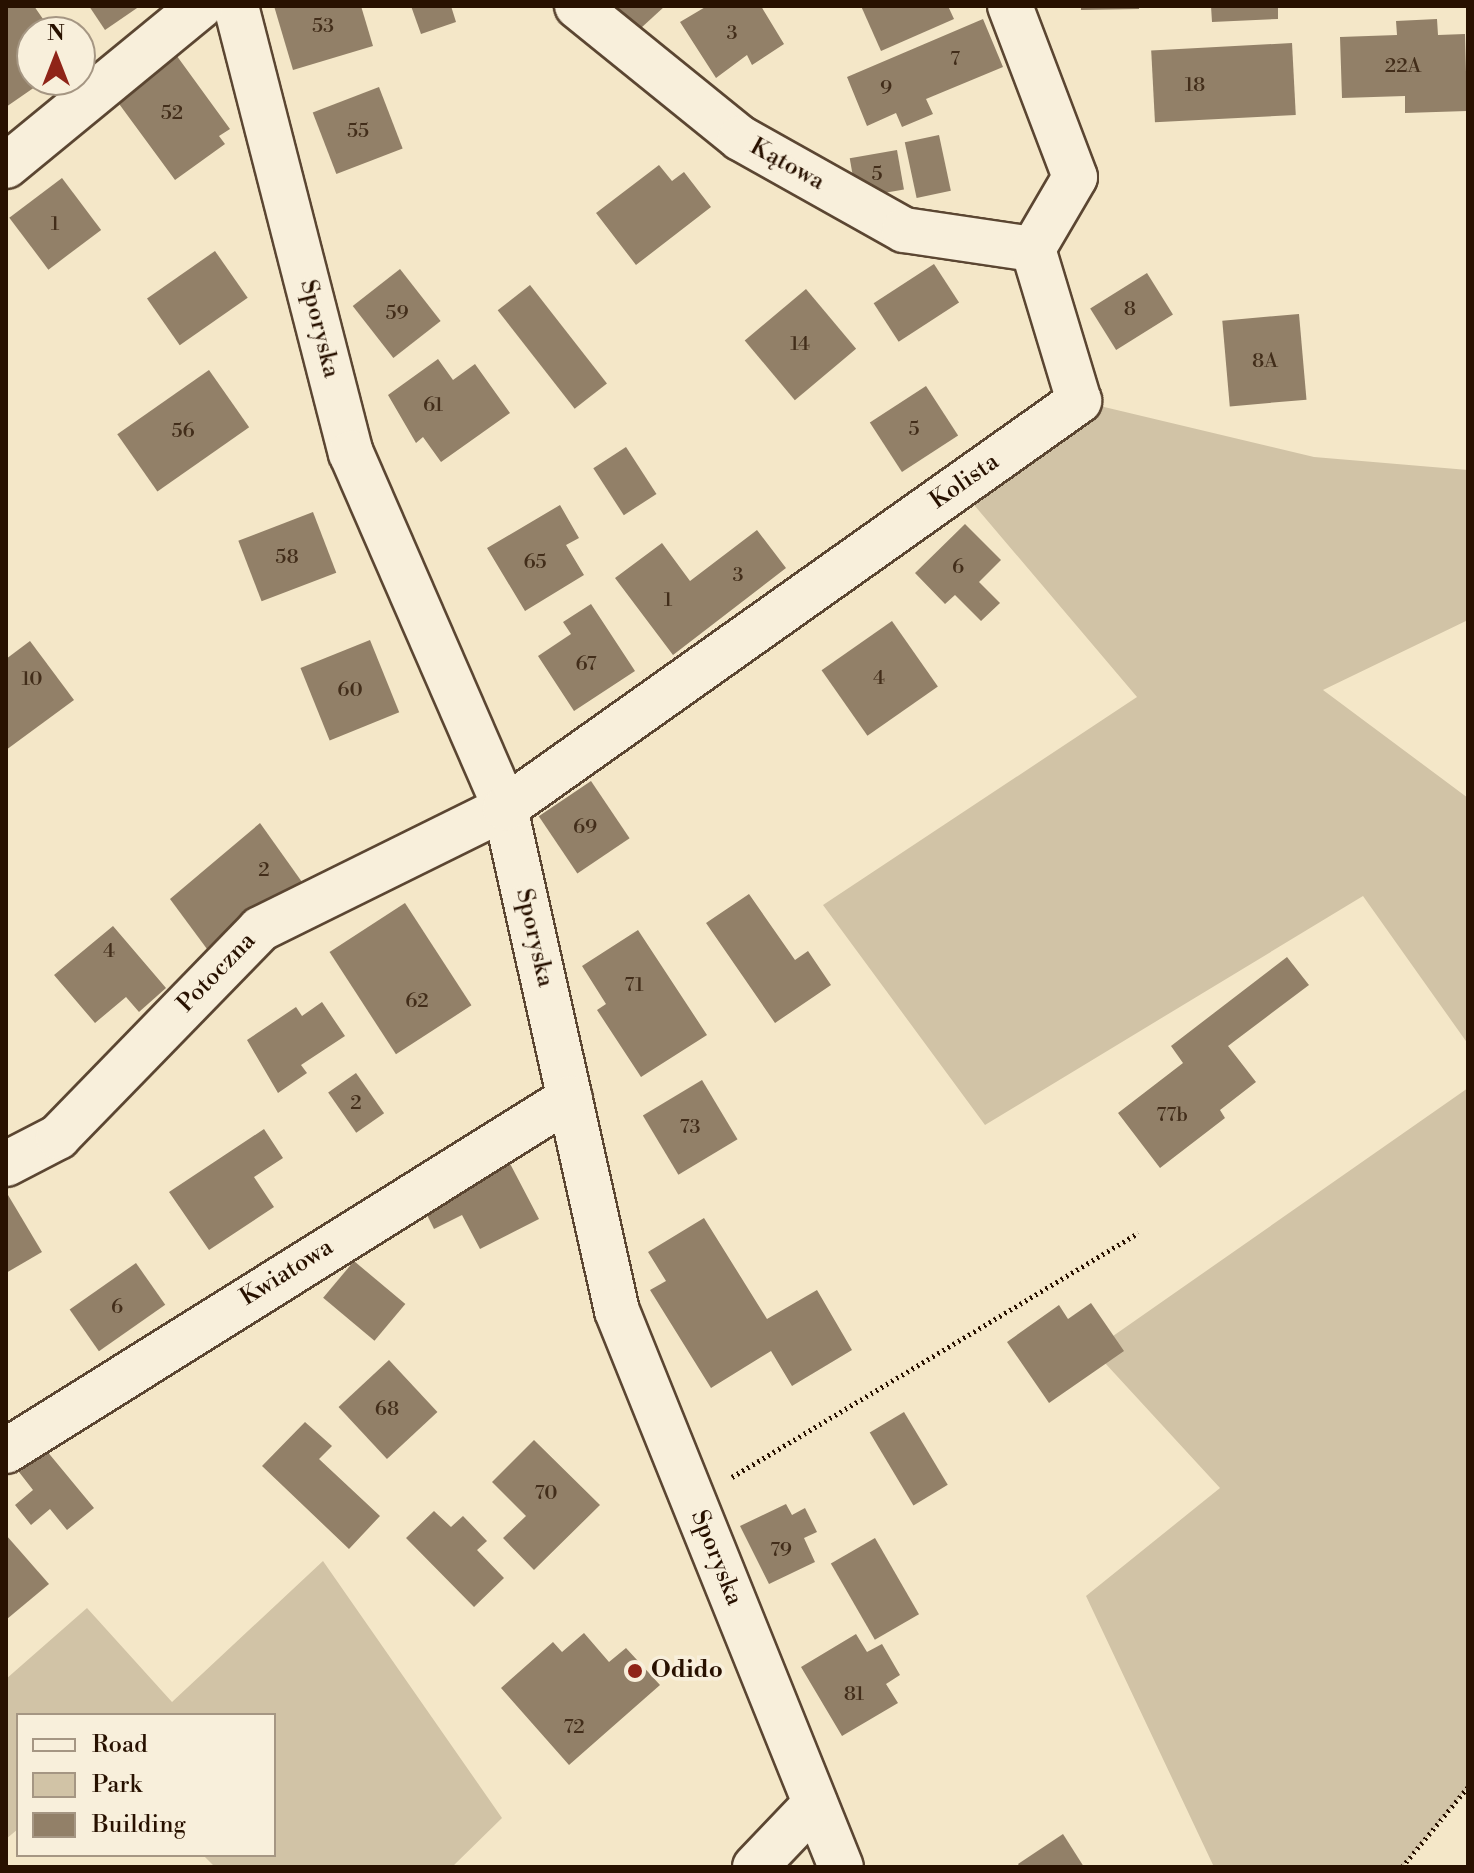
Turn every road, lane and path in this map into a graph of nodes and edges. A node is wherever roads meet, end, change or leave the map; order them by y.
1 (201, 6) edge
2 (236, 6) edge
3 (577, 6) edge
4 (1010, 6) edge
5 (6, 166) edge
6 (1033, 249) junction
7 (505, 808) junction
8 (570, 1098) junction
9 (6, 1164) edge
10 (1138, 1233) dead end
11 (6, 1451) edge
12 (693, 1500) junction
13 (1468, 1787) edge
14 (815, 1804) junction
15 (755, 1867) edge
16 (841, 1867) edge
17 (1402, 1867) edge

1 - 5 street
2 - 7 street, Sporyska
3 - 6 street, Kątowa
4 - 6 street
6 - 7 street, Kolista
7 - 8 street, Sporyska
7 - 9 street, Potoczna
8 - 11 street, Kwiatowa
8 - 12 street, Sporyska
10 - 12 path
12 - 14 street, Sporyska
13 - 17 path
14 - 15 street
14 - 16 street, Sporyska

